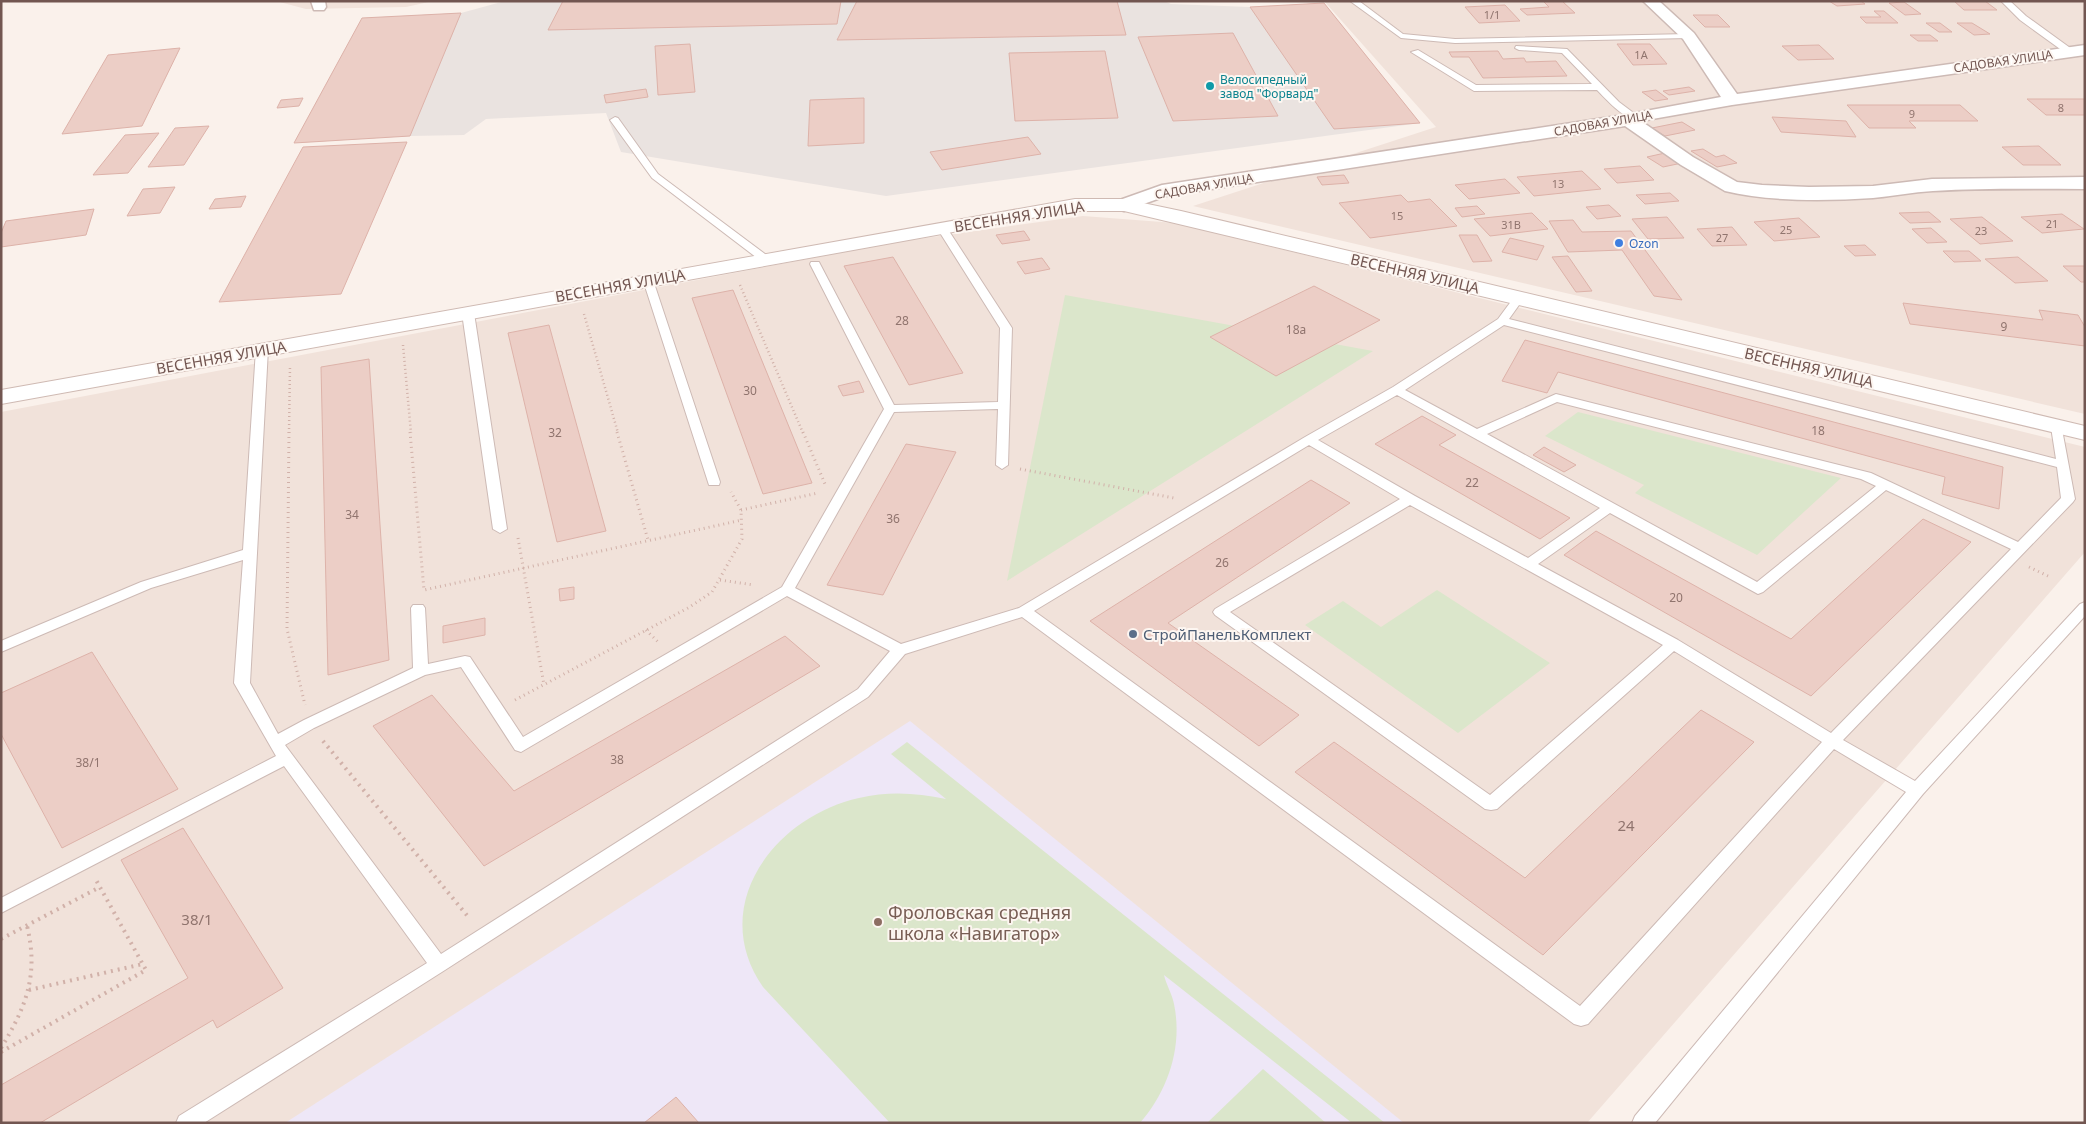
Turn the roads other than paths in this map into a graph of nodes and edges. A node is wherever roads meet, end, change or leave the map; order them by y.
1 (1354, 1) edge
2 (1650, 1) edge
3 (2005, 1) edge
4 (1689, 36) junction
5 (1506, 46) dead end
6 (2077, 51) edge
7 (1415, 52) dead end
8 (1599, 87) junction
9 (1732, 100) junction
10 (1632, 119) junction
11 (615, 120) dead end
12 (2085, 183) edge
13 (1124, 205) junction
14 (942, 228) junction
15 (765, 259) junction
16 (815, 264) dead end
17 (648, 280) junction
18 (1518, 298) junction
19 (468, 312) junction
20 (1502, 321) junction
21 (262, 349) junction
22 (1397, 390) junction
23 (1, 397) edge
24 (1004, 405) junction
25 (890, 409) junction
26 (2057, 427) junction
27 (2085, 433) edge
28 (1477, 434) junction
29 (1309, 440) junction
30 (2063, 465) junction
31 (1002, 466) road end
32 (714, 482) road end
33 (1886, 485) junction
34 (1410, 499) junction
35 (1610, 507) junction
36 (500, 529) dead end
37 (2020, 548) junction
38 (250, 553) junction
39 (1528, 564) junction
40 (787, 590) junction
41 (2085, 606) edge
42 (418, 608) dead end
43 (1024, 611) junction
44 (1673, 644) junction
45 (1, 647) edge
46 (900, 650) junction
47 (421, 672) junction
48 (1832, 741) junction
49 (275, 743) junction
50 (286, 758) junction
51 (1917, 790) junction
52 (1, 906) edge
53 (439, 965) junction
54 (186, 1123) edge
55 (1642, 1123) edge

1 - 4 lane
2 - 4 street
3 - 6 lane
4 - 9 street
5 - 8 lane
6 - 9 street, САДОВАЯ УЛИЦА
7 - 8 lane
8 - 10 lane
9 - 10 street, САДОВАЯ УЛИЦА
10 - 12 street
10 - 13 street, САДОВАЯ УЛИЦА
11 - 15 lane
13 - 14 street, ВЕСЕННЯЯ УЛИЦА
13 - 18 street, ВЕСЕННЯЯ УЛИЦА
14 - 15 street, ВЕСЕННЯЯ УЛИЦА
14 - 24 lane
15 - 17 street, ВЕСЕННЯЯ УЛИЦА
16 - 25 lane
17 - 19 street, ВЕСЕННЯЯ УЛИЦА
17 - 32 lane
18 - 20 lane
18 - 26 street, ВЕСЕННЯЯ УЛИЦА
19 - 21 street, ВЕСЕННЯЯ УЛИЦА
19 - 36 lane
20 - 22 lane
20 - 30 lane
21 - 23 street, ВЕСЕННЯЯ УЛИЦА
21 - 38 lane
22 - 28 lane
22 - 29 lane
24 - 25 lane
24 - 31 lane
25 - 40 lane
26 - 27 street, ВЕСЕННЯЯ УЛИЦА
26 - 30 lane
28 - 33 lane
28 - 35 lane
29 - 34 lane
29 - 43 lane
30 - 37 lane
33 - 35 lane
33 - 37 lane
34 - 39 lane
34 - 44 lane
35 - 39 lane
37 - 48 lane
38 - 45 lane
38 - 49 lane
39 - 44 lane
40 - 46 lane
40 - 47 lane
41 - 51 lane
42 - 47 lane
43 - 46 lane
43 - 48 lane
44 - 48 lane
46 - 53 lane
47 - 49 lane
48 - 51 lane
49 - 50 lane
50 - 52 lane
50 - 53 lane
51 - 55 lane
53 - 54 lane

